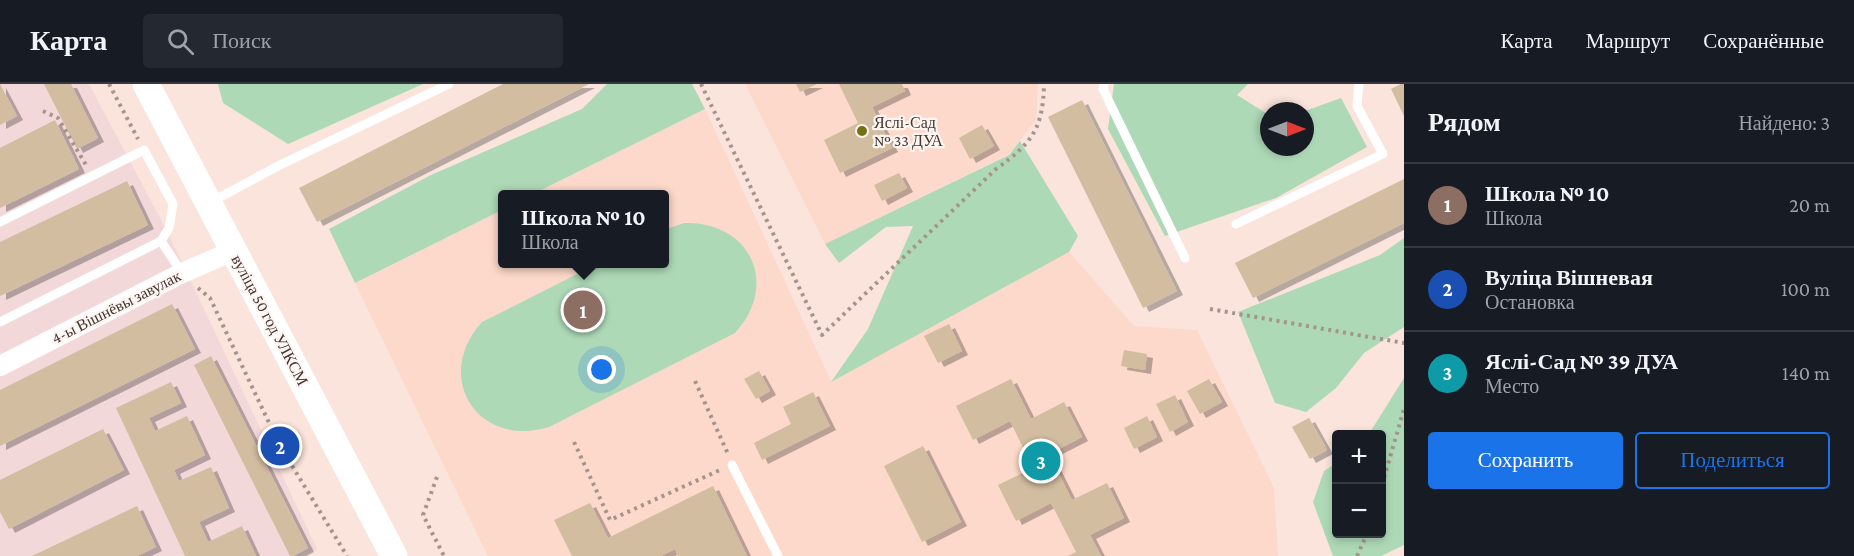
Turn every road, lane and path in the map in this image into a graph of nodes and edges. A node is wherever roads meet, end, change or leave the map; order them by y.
1 (109, 84) edge
2 (146, 84) edge
3 (449, 84) edge
4 (701, 84) edge
5 (1044, 84) edge
6 (1104, 84) edge
7 (1359, 84) edge
8 (43, 111) dead end
9 (144, 150) junction
10 (94, 175) junction
11 (209, 203) junction
12 (0, 222) edge
13 (1236, 224) dead end
14 (162, 241) junction
15 (233, 251) junction
16 (1185, 258) dead end
17 (182, 273) junction
18 (1210, 309) dead end
19 (0, 322) edge
20 (1404, 343) edge
21 (0, 366) edge
22 (695, 381) dead end
23 (1404, 409) edge
24 (574, 442) dead end
25 (732, 465) junction
26 (437, 477) dead end
27 (1382, 484) edge
28 (1365, 538) edge
29 (346, 556) edge
30 (394, 556) edge
31 (444, 556) edge
32 (778, 556) edge
33 (1357, 556) edge

1 - 9 path
2 - 11 main road, вуліца 50 год УЛКСМ
3 - 11 lane
4 - 5 path
6 - 16 lane
7 - 13 lane
8 - 10 path
9 - 10 lane
9 - 14 lane
10 - 12 lane
11 - 15 main road, вуліца 50 год УЛКСМ
14 - 17 lane
14 - 19 lane
15 - 17 street, 4-ы Вішнёвы завулак
15 - 30 main road, вуліца 50 год УЛКСМ
17 - 21 street, 4-ы Вішнёвы завулак
17 - 29 path
18 - 20 path
22 - 25 path
23 - 27 path
24 - 25 path
25 - 32 lane
26 - 31 path
28 - 33 path

